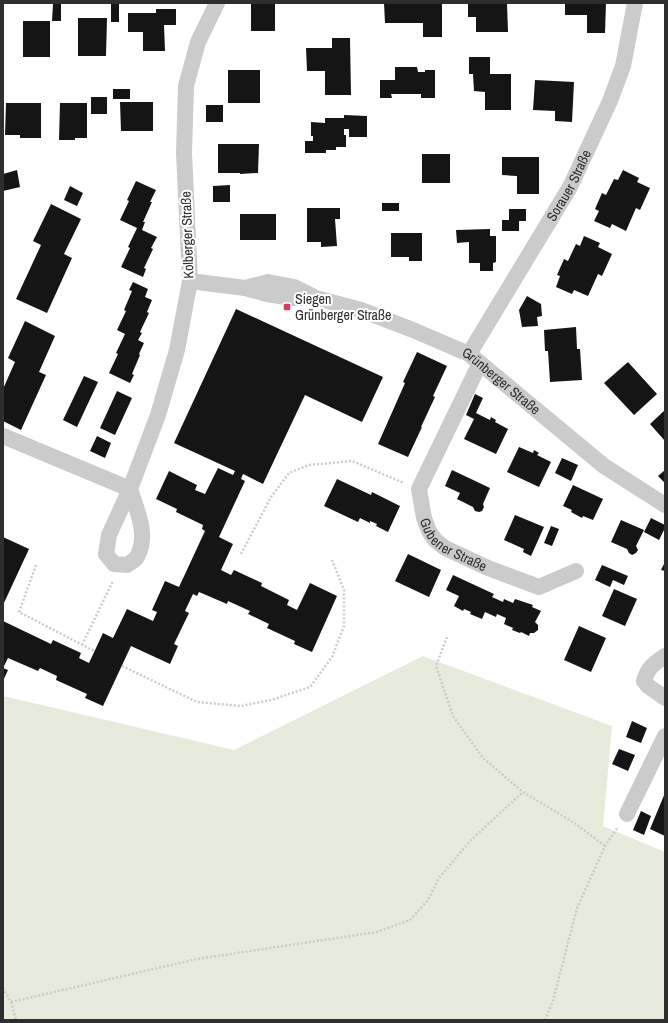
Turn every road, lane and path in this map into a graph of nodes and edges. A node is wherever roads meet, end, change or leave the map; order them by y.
1 (217, 3) edge
2 (635, 3) edge
3 (190, 280) junction
4 (474, 359) junction
5 (3, 436) edge
6 (130, 489) junction
7 (419, 489) junction
8 (665, 504) edge
9 (241, 554) dead end
10 (332, 560) dead end
11 (120, 564) junction
12 (36, 565) dead end
13 (576, 571) dead end
14 (447, 636) dead end
15 (82, 645) junction
16 (94, 652) dead end
17 (665, 656) edge
18 (122, 666) dead end
19 (665, 698) edge
20 (665, 736) edge
21 (523, 792) junction
22 (627, 814) joint
23 (606, 846) junction
24 (3, 988) edge
25 (11, 1002) junction
26 (16, 1020) edge
27 (545, 1020) edge

1 - 3 street, Kolberger Straße
2 - 4 street, Sorauer Straße
3 - 4 street, Grünberger Straße
3 - 6 street, Kolberger Straße
4 - 7 street
4 - 8 street, Grünberger Straße
5 - 6 street
6 - 11 street, Kolberger Straße
6 - 11 street
7 - 9 path
7 - 13 street, Gubener Straße
10 - 18 path
11 - 15 path
12 - 15 path
14 - 21 path
15 - 16 path
17 - 19 street
20 - 22 street
21 - 23 path
21 - 25 path
22 - 23 path
23 - 27 path
24 - 25 path
25 - 26 path

